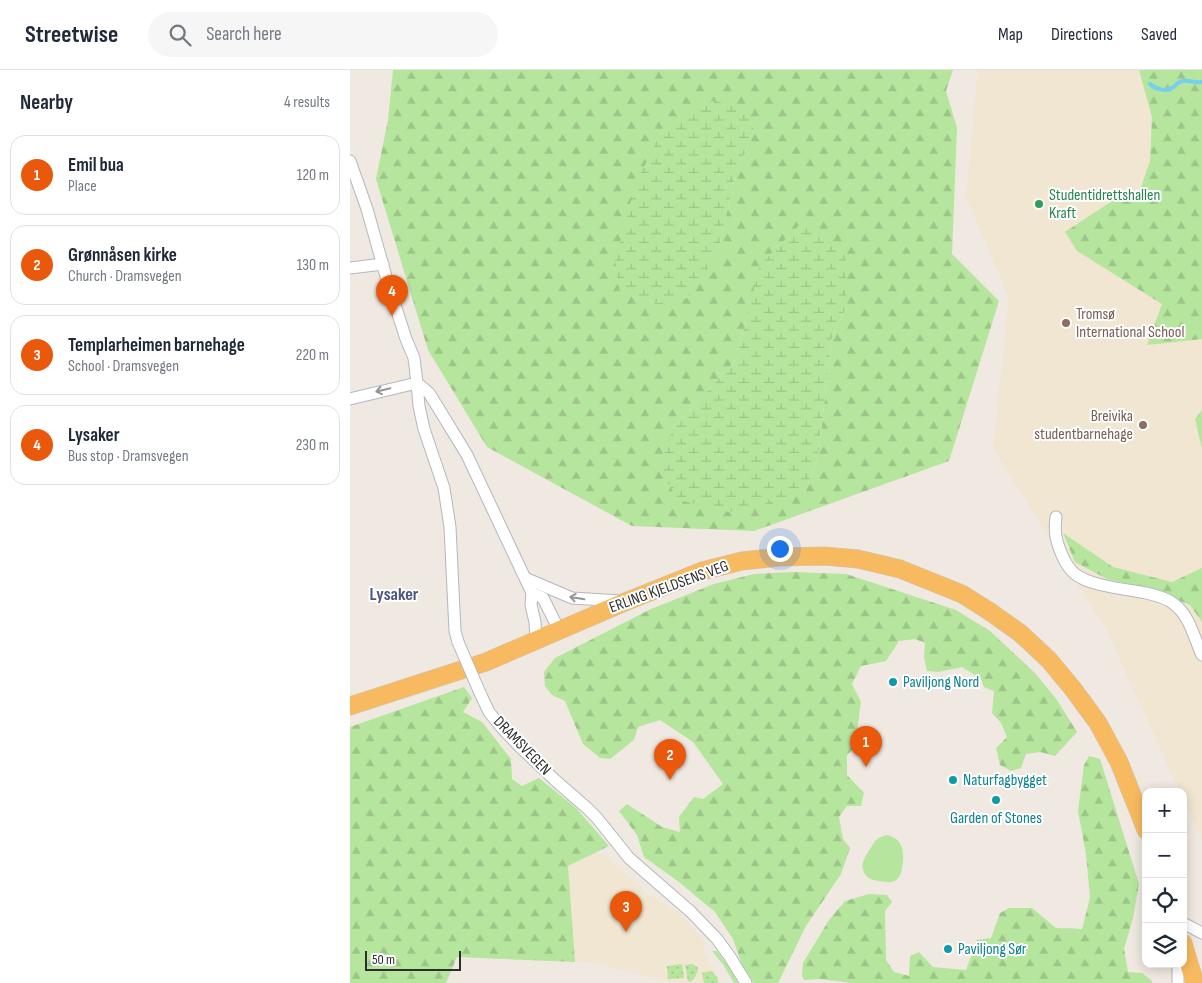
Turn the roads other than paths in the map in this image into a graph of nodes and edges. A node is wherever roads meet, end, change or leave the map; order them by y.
1 (350, 161) edge
2 (382, 264) junction
3 (350, 268) edge
4 (417, 383) junction
5 (350, 399) edge
6 (1056, 517) dead end
7 (525, 578) junction
8 (532, 593) junction
9 (625, 602) junction
10 (559, 630) junction
11 (536, 640) junction
12 (1202, 655) edge
13 (350, 706) edge
14 (1142, 820) edge
15 (1185, 923) edge
16 (1202, 933) edge
17 (1187, 956) edge
18 (1178, 968) edge
19 (746, 983) edge
20 (1178, 983) edge
21 (1195, 983) edge

1 - 2 street, DRAMSVEGEN
2 - 3 street
2 - 4 street, DRAMSVEGEN
4 -> 5 street
4 - 7 street
4 - 19 street, DRAMSVEGEN, bridge
6 - 12 street
7 - 8 street
9 -> 7 street
8 - 10 street
8 - 11 street
9 - 10 highway, ERLING KJELDSENS VEG
9 - 14 highway, ERLING KJELDSENS VEG
10 - 11 highway, ERLING KJELDSENS VEG
11 - 13 highway, ERLING KJELDSENS VEG
15 - 16 street
17 - 21 highway
18 - 20 street

